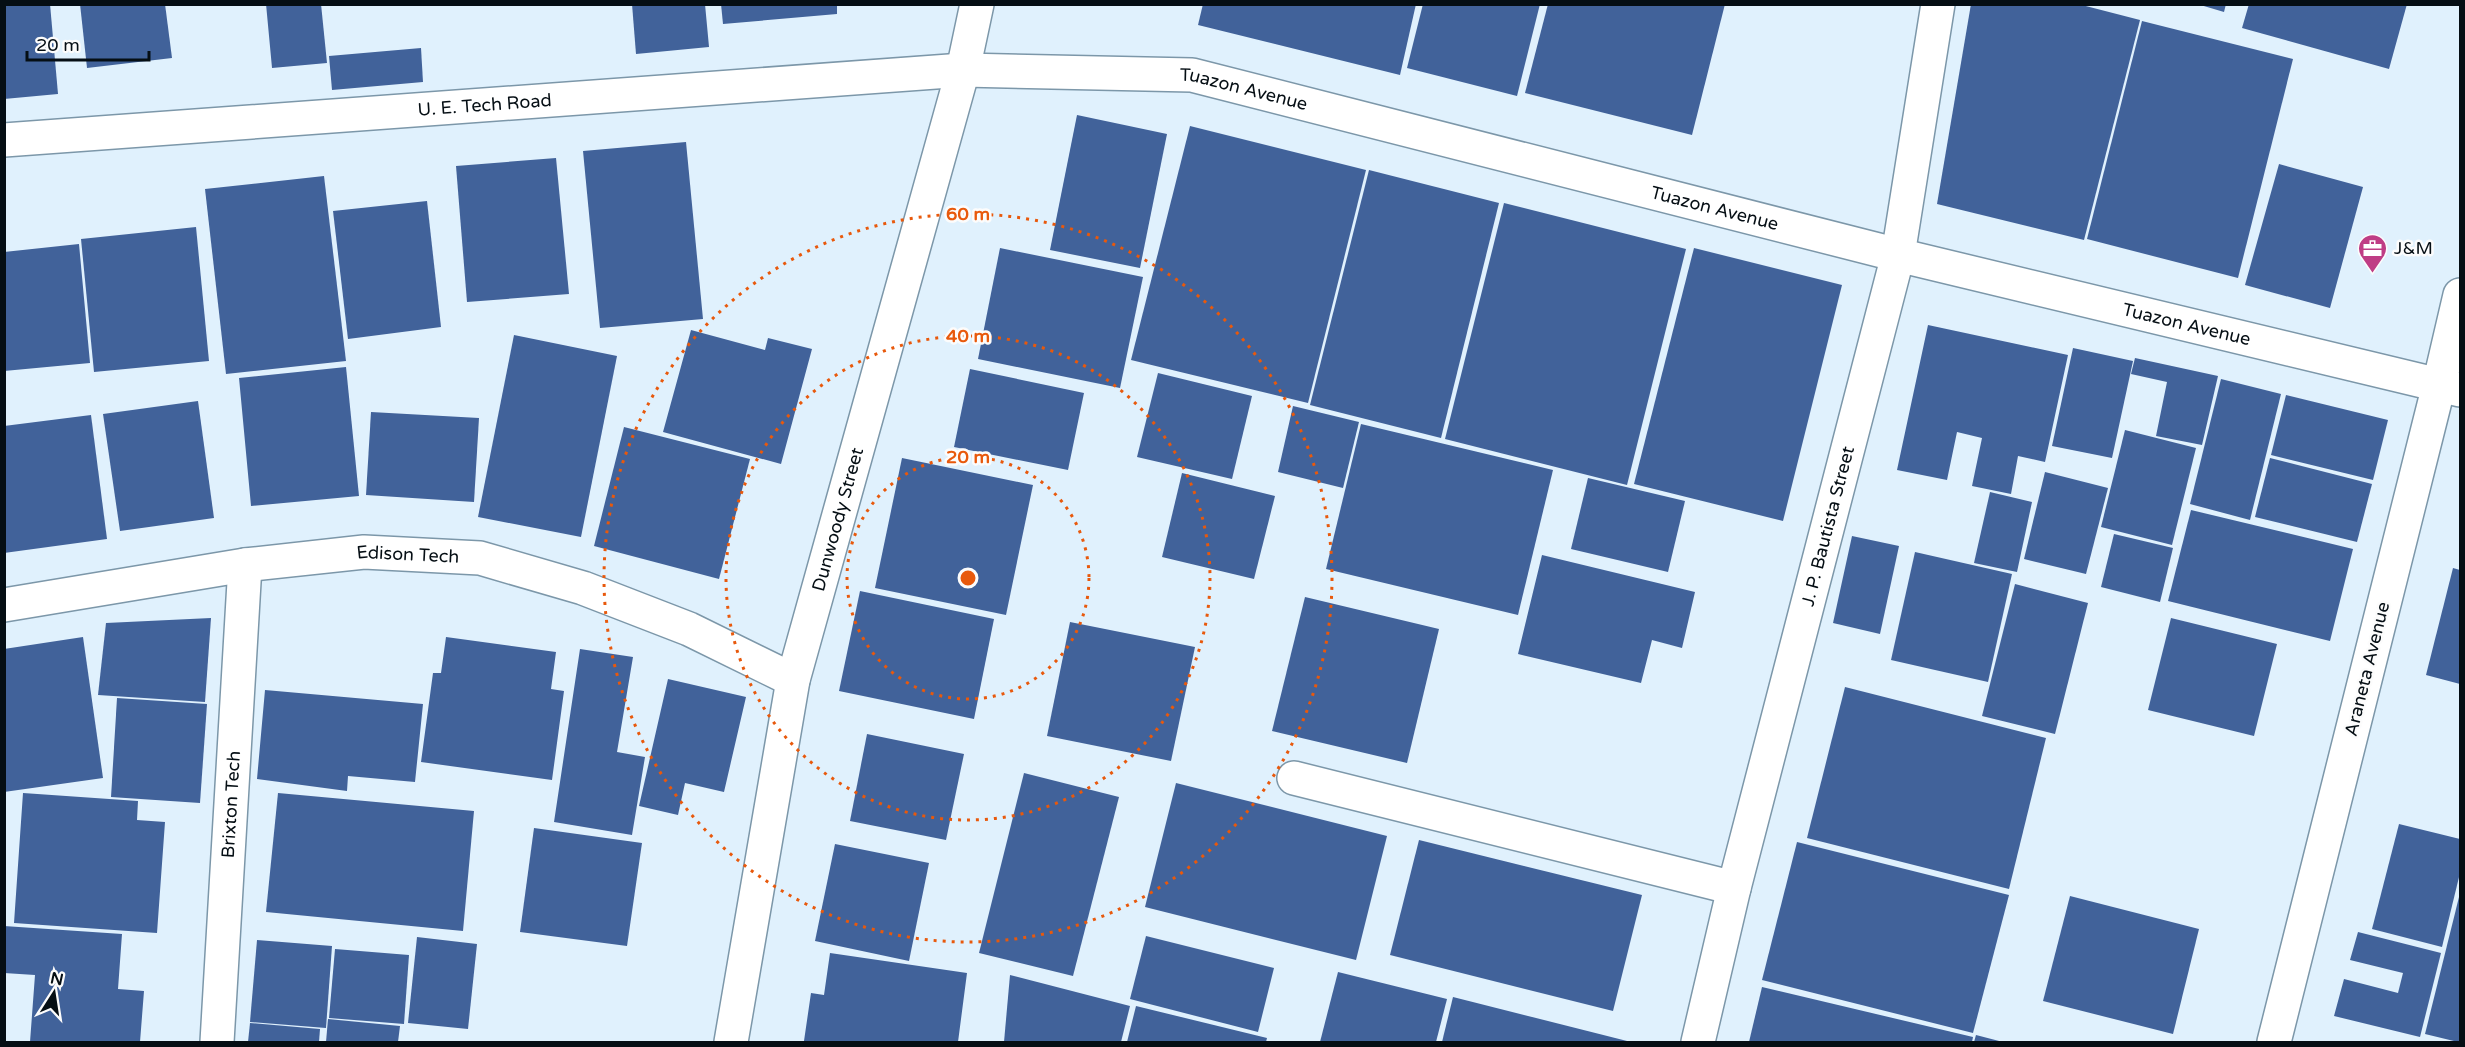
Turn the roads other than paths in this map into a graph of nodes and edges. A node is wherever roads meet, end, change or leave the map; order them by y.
1 (977, 4) edge
2 (1938, 4) edge
3 (963, 70) junction
4 (4, 140) edge
5 (1898, 255) junction
6 (2460, 295) edge
7 (2450, 387) edge
8 (245, 565) junction
9 (4, 605) edge
10 (793, 680) junction
11 (1294, 778) dead end
12 (1734, 888) junction
13 (217, 1042) edge
14 (731, 1042) edge
15 (1698, 1042) edge
16 (2274, 1042) edge

1 - 3 street, Dunwoody Street
2 - 5 street, J. P. Bautista Street
3 - 4 street, U. E. Tech Road
3 - 5 street, Tuazon Avenue
3 - 10 street, Dunwoody Street
5 - 7 street, Tuazon Avenue
5 - 12 street, J. P. Bautista Street
6 - 7 street, Araneta Avenue
7 - 16 street, Araneta Avenue
8 - 9 street, Edison Tech
8 - 10 street, Edison Tech
8 - 13 street, Brixton Tech
10 - 14 street, Dunwoody Street
11 - 12 street
12 - 15 street, J. P. Bautista Street

